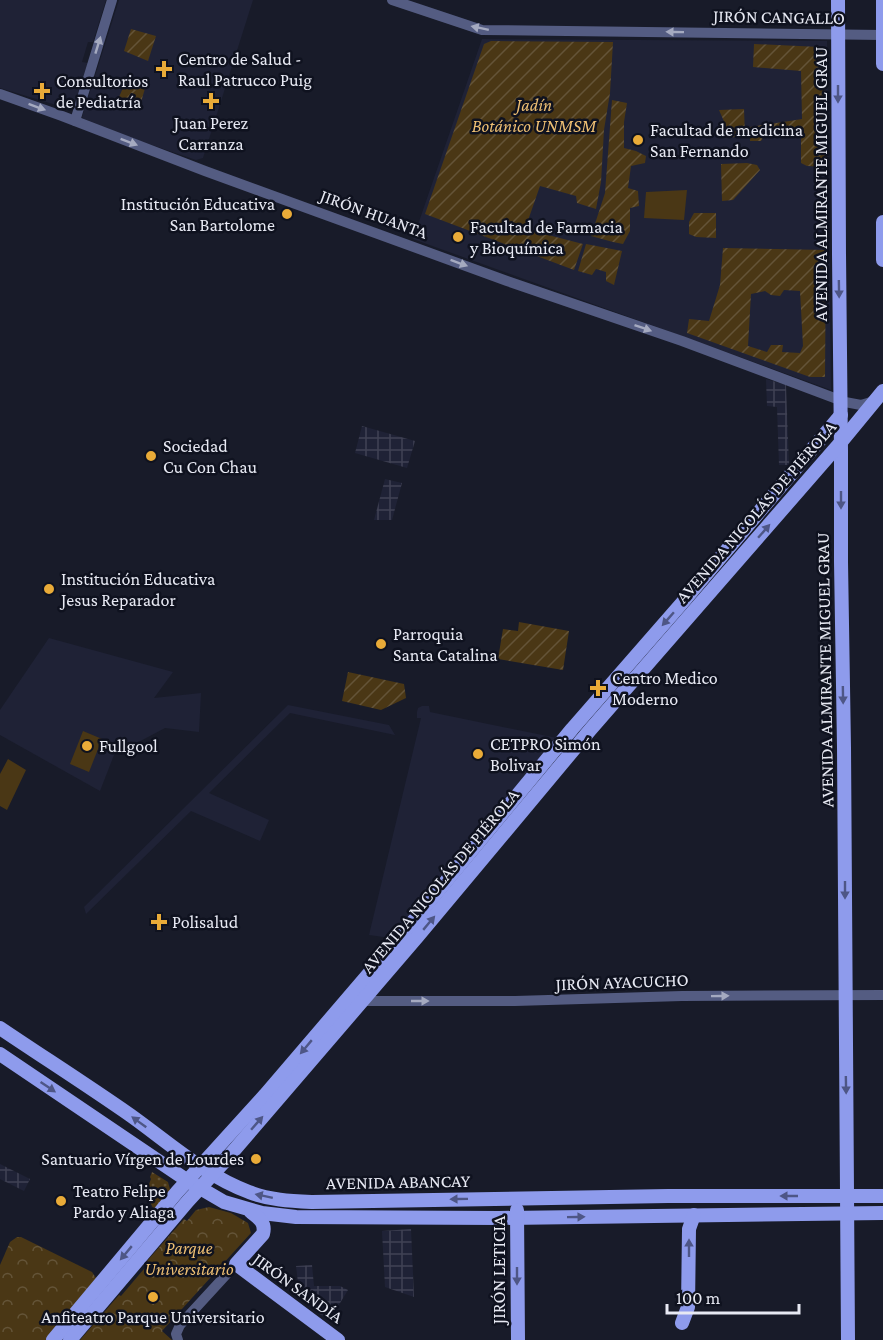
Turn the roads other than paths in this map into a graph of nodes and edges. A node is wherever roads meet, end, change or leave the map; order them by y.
1 (112, 0) edge
2 (392, 0) edge
3 (838, 0) edge
4 (883, 0) edge
5 (841, 35) junction
6 (879, 35) edge
7 (883, 64) edge
8 (0, 94) edge
9 (75, 121) junction
10 (883, 222) edge
11 (883, 246) edge
12 (883, 260) edge
13 (879, 396) edge
14 (843, 406) junction
15 (844, 439) junction
16 (787, 479) junction
17 (800, 490) junction
18 (848, 995) junction
19 (883, 995) edge
20 (361, 1001) junction
21 (0, 1028) edge
22 (0, 1054) edge
23 (207, 1170) junction
24 (194, 1185) junction
25 (849, 1196) junction
26 (883, 1196) edge
27 (517, 1199) junction
28 (249, 1210) junction
29 (883, 1213) edge
30 (849, 1214) junction
31 (694, 1215) junction
32 (517, 1218) junction
33 (236, 1264) junction
34 (682, 1323) dead end
35 (178, 1339) edge
36 (53, 1340) edge
37 (70, 1340) edge
38 (338, 1340) edge
39 (518, 1340) edge
40 (848, 1340) edge

9 -> 1 street
5 -> 2 street, JIRÓN CANGALLO
3 - 5 main road, AVENIDA ALMIRANTE MIGUEL GRAU
4 - 6 main road
5 - 6 street, JIRÓN CANGALLO
5 -> 14 main road, AVENIDA ALMIRANTE MIGUEL GRAU
6 - 7 main road
8 -> 9 street, JIRÓN HUANTA
9 -> 14 street, JIRÓN HUANTA
10 - 11 main road
11 - 12 main road
13 - 14 street, JIRÓN HUANTA
13 - 15 main road, AVENIDA NICOLÁS DE PIÉROLA
14 - 15 main road, AVENIDA ALMIRANTE MIGUEL GRAU
14 - 16 main road, AVENIDA NICOLÁS DE PIÉROLA
15 - 17 main road, AVENIDA NICOLÁS DE PIÉROLA
15 -> 18 main road, AVENIDA ALMIRANTE MIGUEL GRAU
16 - 17 main road
16 -> 23 main road, AVENIDA NICOLÁS DE PIÉROLA
20 -> 17 main road, AVENIDA NICOLÁS DE PIÉROLA
18 - 19 street, JIRÓN AYACUCHO
20 -> 18 street, JIRÓN AYACUCHO
18 -> 25 main road, AVENIDA ALMIRANTE MIGUEL GRAU
23 -> 20 main road, AVENIDA NICOLÁS DE PIÉROLA
23 -> 21 main road, AVENIDA ABANCAY
22 -> 24 main road, AVENIDA ABANCAY
23 - 24 main road, AVENIDA NICOLÁS DE PIÉROLA
27 -> 23 main road, AVENIDA ABANCAY
24 - 28 main road, AVENIDA ABANCAY
24 -> 36 main road, AVENIDA NICOLÁS DE PIÉROLA
24 - 37 main road, AVENIDA NICOLÁS DE PIÉROLA
25 - 26 main road, AVENIDA ABANCAY
25 -> 27 main road, AVENIDA ABANCAY
25 - 30 main road, AVENIDA ALMIRANTE MIGUEL GRAU
27 - 32 main road, JIRÓN LETICIA
28 - 32 main road, AVENIDA ABANCAY
28 - 33 main road
29 - 30 main road, AVENIDA ABANCAY
30 - 31 main road, AVENIDA ABANCAY
30 - 40 main road, AVENIDA ALMIRANTE MIGUEL GRAU
32 -> 31 main road, AVENIDA ABANCAY
34 -> 31 main road
32 -> 39 main road, JIRÓN LETICIA
33 - 35 street
33 - 38 main road, JIRÓN SANDÍA

